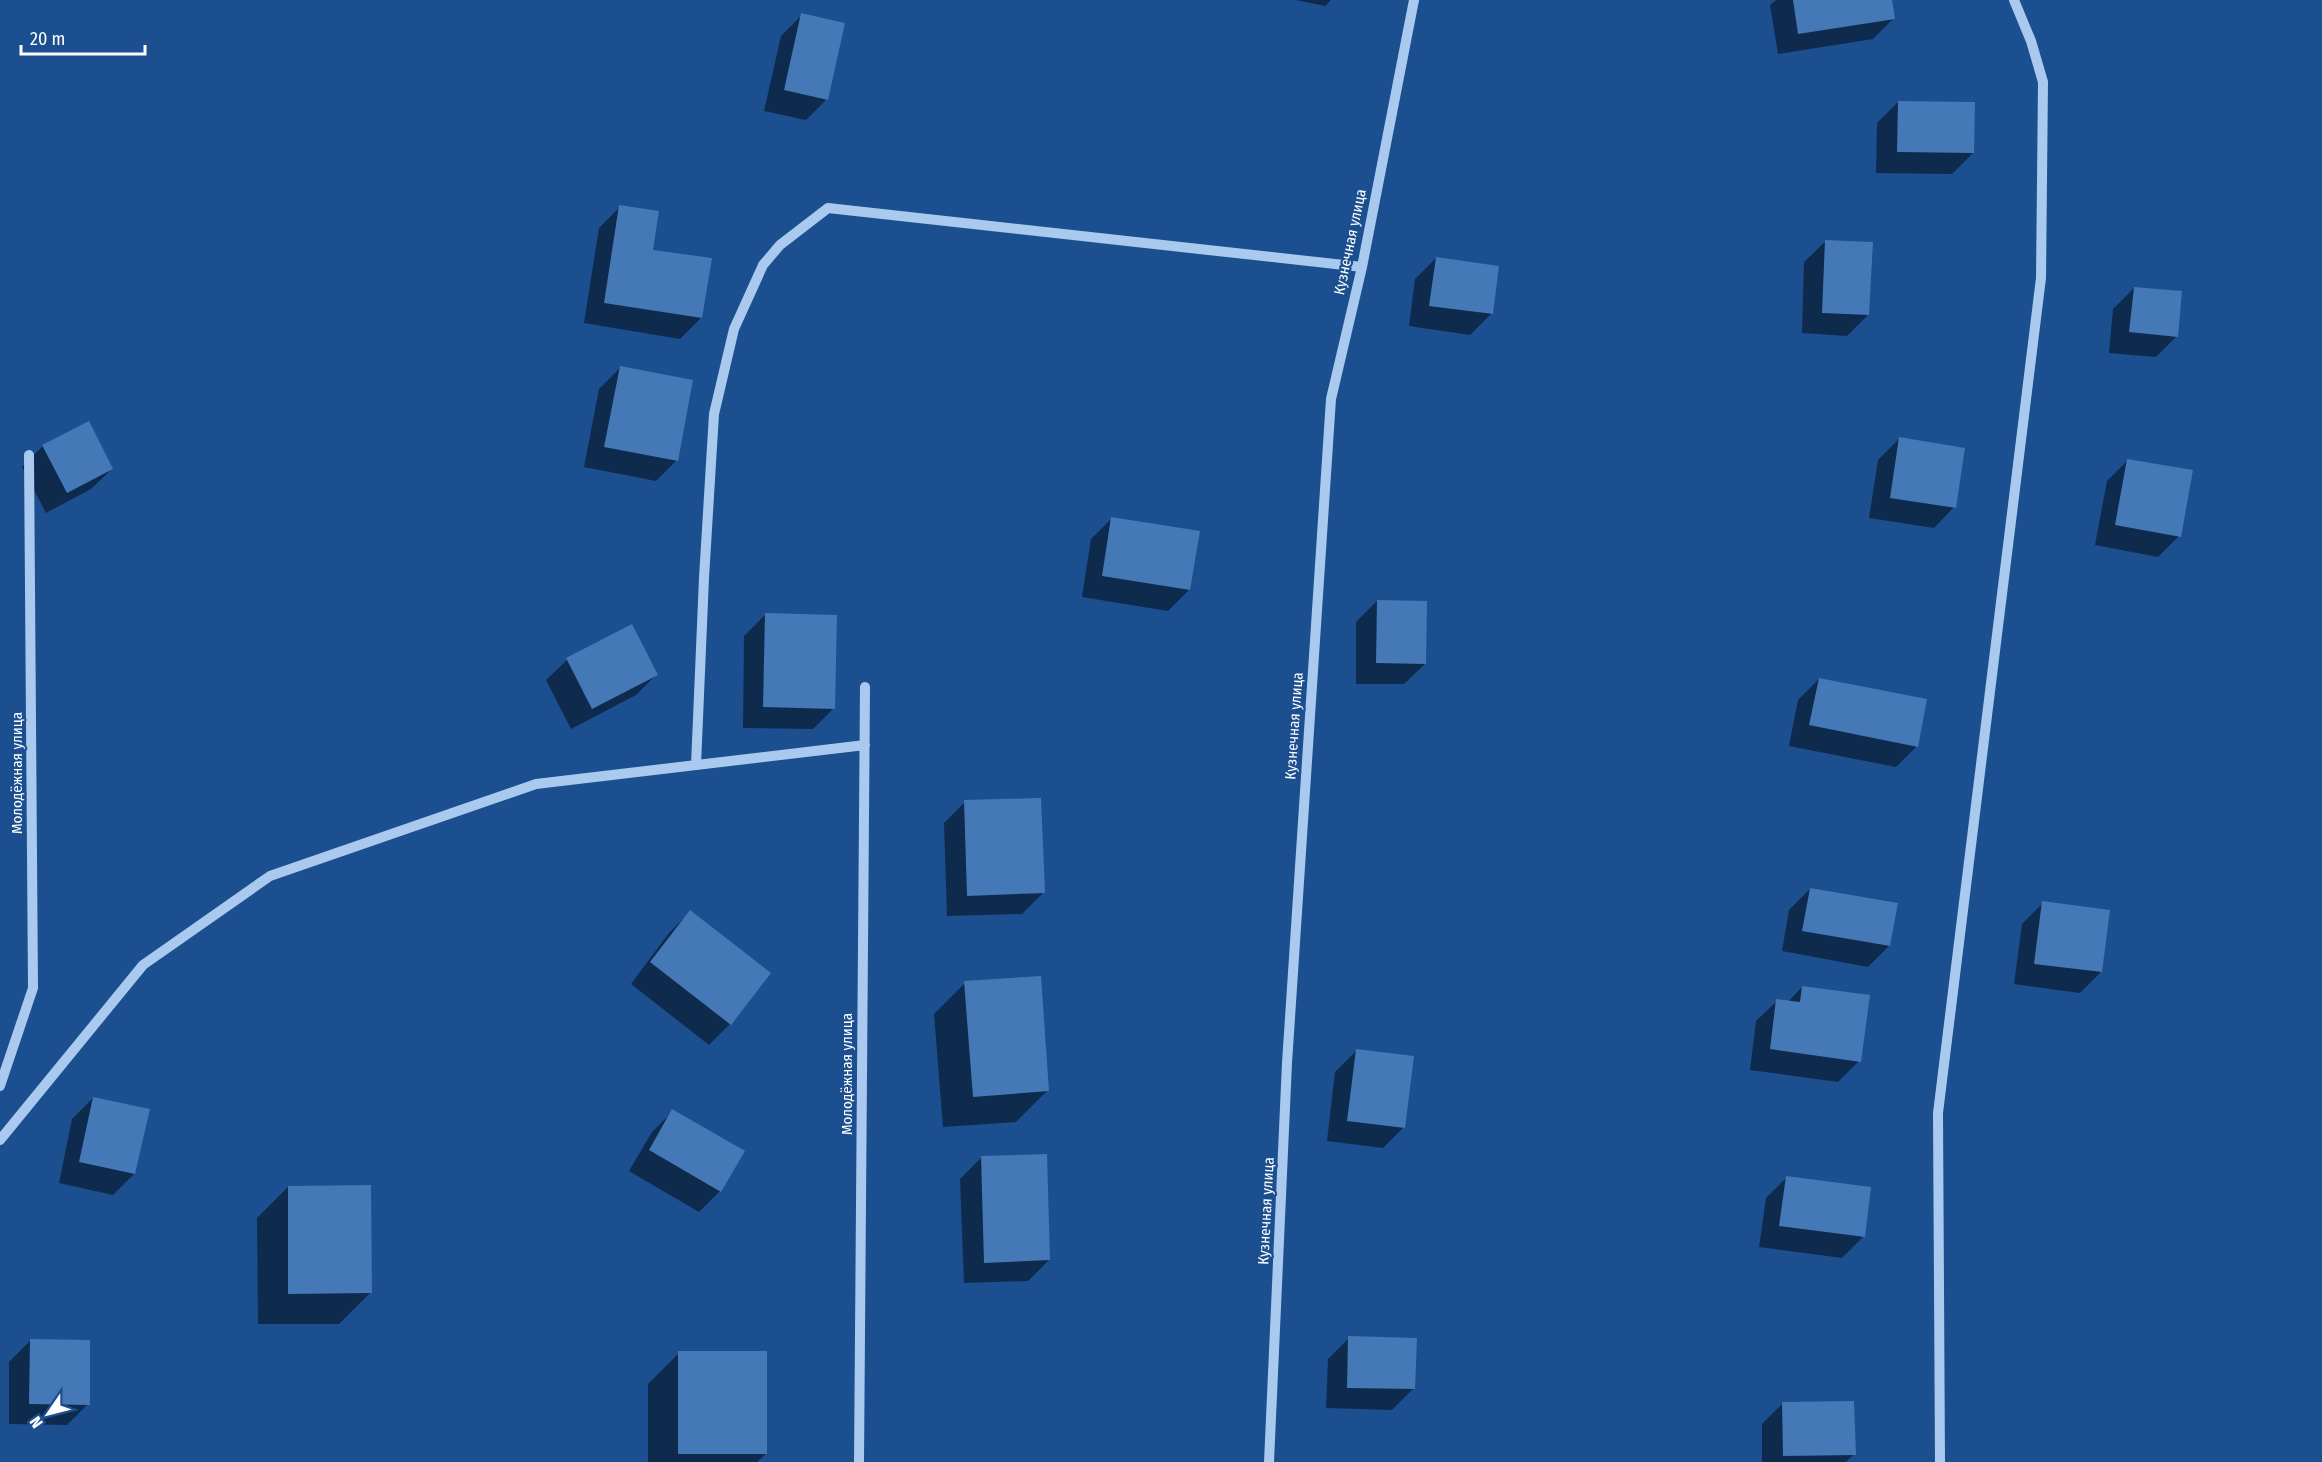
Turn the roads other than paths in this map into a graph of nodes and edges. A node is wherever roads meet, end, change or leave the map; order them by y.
1 (1414, 0) edge
2 (2014, 0) edge
3 (1362, 267) junction
4 (29, 455) dead end
5 (865, 687) dead end
6 (865, 745) junction
7 (696, 765) junction
8 (0, 1086) edge
9 (0, 1140) edge
10 (859, 1462) edge
11 (1269, 1462) edge
12 (1940, 1462) edge

1 - 3 street, Кузнечная улица
2 - 12 street
3 - 7 street
3 - 11 street, Кузнечная улица
4 - 8 street, Молодёжная улица
5 - 6 street, Молодёжная улица
6 - 7 street
6 - 10 street, Молодёжная улица
7 - 9 street

